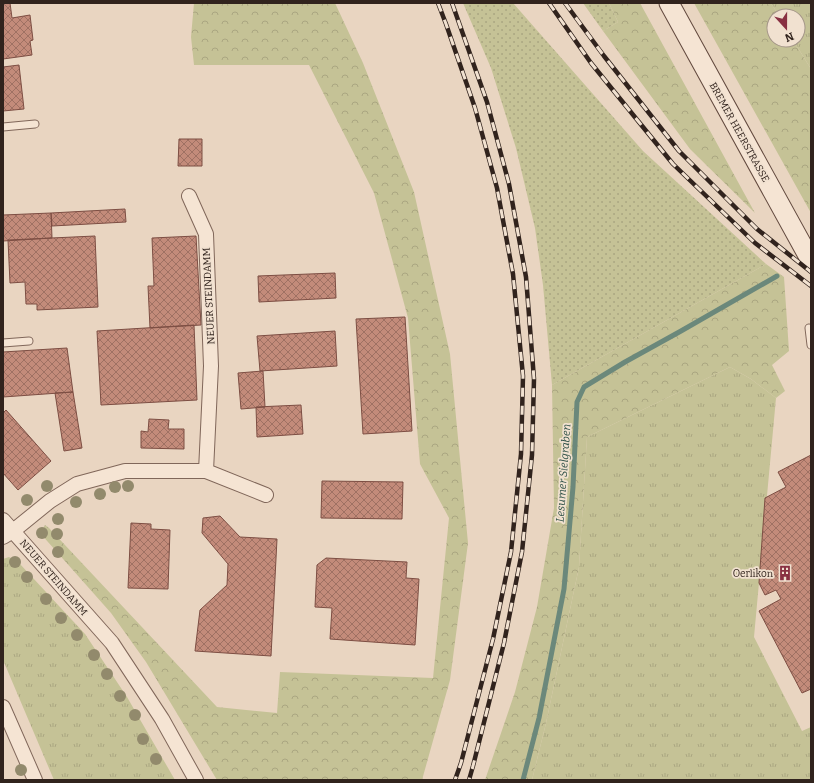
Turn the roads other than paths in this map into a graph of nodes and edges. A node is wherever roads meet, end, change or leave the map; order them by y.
1 (669, 3) edge
2 (35, 124) dead end
3 (3, 127) edge
4 (189, 196) dead end
5 (811, 261) edge
6 (809, 328) dead end
7 (29, 341) dead end
8 (3, 343) edge
9 (811, 345) edge
10 (206, 471) junction
11 (266, 495) dead end
12 (3, 520) edge
13 (8, 534) edge
14 (3, 707) edge
15 (35, 780) edge
16 (196, 780) edge

1 - 5 main road, BREMER HEERSTRASSE
2 - 3 lane
4 - 10 street, NEUER STEINDAMM
6 - 9 lane
7 - 8 lane
10 - 11 street, NEUER STEINDAMM
10 - 13 street, NEUER STEINDAMM
12 - 13 street
13 - 16 street, NEUER STEINDAMM
14 - 15 street

